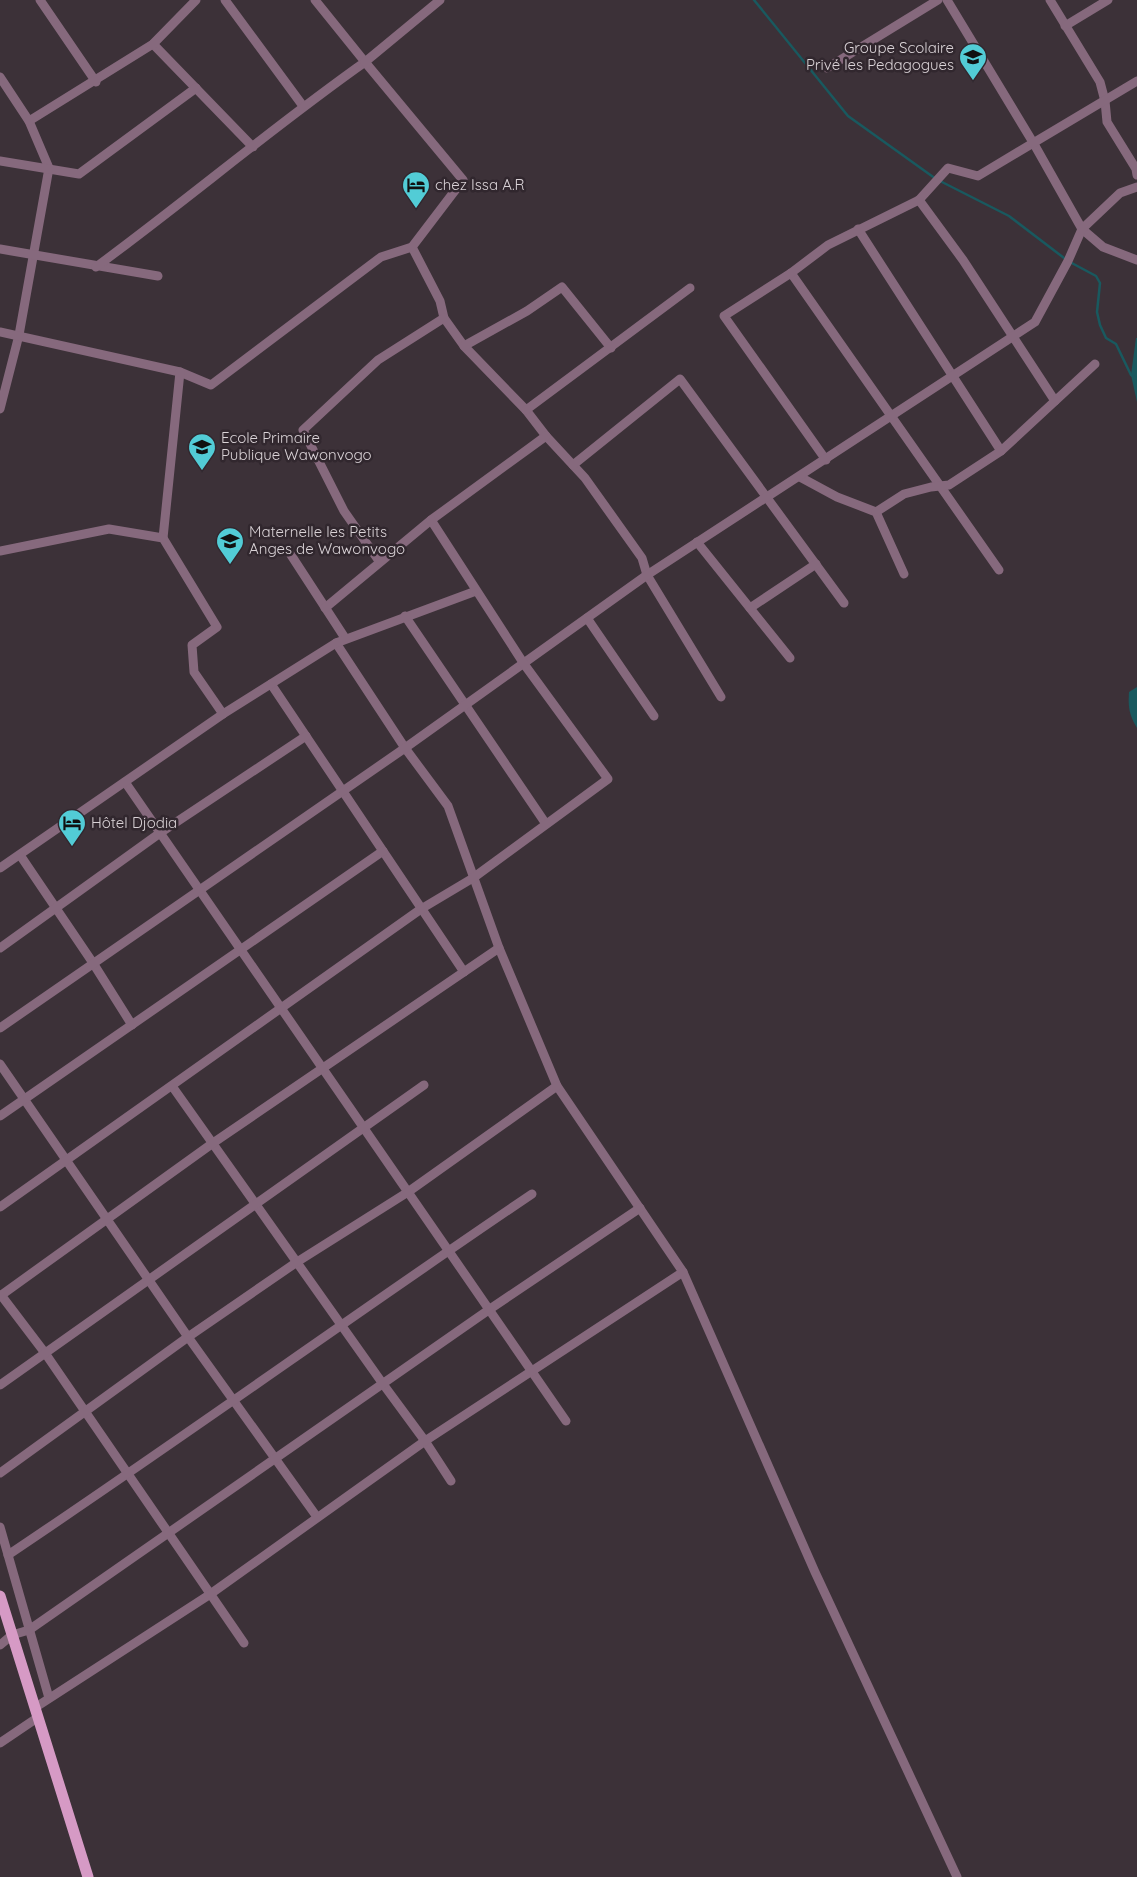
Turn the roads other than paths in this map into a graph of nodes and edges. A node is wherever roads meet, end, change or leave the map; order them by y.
1 (40, 0) edge
2 (196, 0) edge
3 (225, 0) edge
4 (315, 0) edge
5 (440, 0) edge
6 (938, 0) edge
7 (947, 0) edge
8 (1050, 0) edge
9 (1108, 0) edge
10 (1065, 26) junction
11 (153, 44) junction
12 (365, 62) junction
13 (827, 68) dead end
14 (0, 77) edge
15 (1137, 81) edge
16 (96, 82) junction
17 (196, 88) junction
18 (1105, 101) junction
19 (303, 106) junction
20 (29, 121) junction
21 (1034, 144) junction
22 (253, 148) junction
23 (0, 161) edge
24 (49, 168) junction
25 (1137, 174) edge
26 (1137, 187) edge
27 (918, 200) junction
28 (858, 229) junction
29 (1082, 229) junction
30 (412, 247) junction
31 (0, 249) edge
32 (35, 255) junction
33 (1137, 260) edge
34 (96, 267) junction
35 (791, 273) junction
36 (158, 276) dead end
37 (690, 288) dead end
38 (444, 318) junction
39 (0, 332) edge
40 (19, 335) junction
41 (1013, 336) junction
42 (464, 346) junction
43 (611, 348) junction
44 (1095, 364) dead end
45 (180, 372) junction
46 (952, 377) junction
47 (1055, 401) junction
48 (0, 409) edge
49 (526, 410) junction
50 (890, 418) junction
51 (546, 436) junction
52 (1001, 451) junction
53 (826, 460) junction
54 (573, 465) junction
55 (800, 477) junction
56 (939, 485) junction
57 (767, 497) junction
58 (876, 512) junction
59 (431, 520) junction
60 (163, 538) junction
61 (697, 542) junction
62 (0, 551) edge
63 (291, 556) dead end
64 (379, 561) junction
65 (816, 564) junction
66 (999, 570) dead end
67 (904, 574) dead end
68 (647, 575) junction
69 (476, 591) junction
70 (844, 603) dead end
71 (325, 608) junction
72 (750, 608) junction
73 (405, 616) junction
74 (587, 618) junction
75 (345, 638) junction
76 (336, 643) junction
77 (790, 658) dead end
78 (524, 664) junction
79 (271, 684) junction
80 (720, 697) dead end
81 (467, 704) junction
82 (223, 714) junction
83 (654, 716) dead end
84 (306, 736) junction
85 (405, 748) junction
86 (125, 782) junction
87 (342, 790) junction
88 (546, 824) junction
89 (160, 833) junction
90 (383, 851) junction
91 (20, 855) junction
92 (0, 868) edge
93 (473, 878) junction
94 (199, 889) junction
95 (56, 908) junction
96 (422, 909) junction
97 (0, 948) edge
98 (499, 948) junction
99 (241, 950) junction
100 (93, 963) junction
101 (464, 972) junction
102 (282, 1010) junction
103 (132, 1025) junction
104 (0, 1028) edge
105 (0, 1064) edge
106 (323, 1069) junction
107 (424, 1085) dead end
108 (172, 1086) junction
109 (557, 1086) junction
110 (24, 1099) junction
111 (0, 1116) edge
112 (363, 1128) junction
113 (213, 1143) junction
114 (66, 1160) junction
115 (408, 1192) junction
116 (532, 1194) dead end
117 (256, 1202) junction
118 (0, 1207) edge
119 (640, 1208) junction
120 (107, 1219) junction
121 (449, 1250) junction
122 (297, 1262) junction
123 (683, 1272) junction
124 (149, 1279) junction
125 (1, 1295) edge
126 (490, 1309) junction
127 (340, 1324) junction
128 (188, 1337) junction
129 (45, 1353) junction
130 (533, 1371) junction
131 (0, 1384) edge
132 (383, 1384) junction
133 (233, 1400) junction
134 (85, 1411) junction
135 (566, 1420) dead end
136 (425, 1441) junction
137 (276, 1459) junction
138 (0, 1473) edge
139 (128, 1474) junction
140 (451, 1481) dead end
141 (317, 1516) junction
142 (0, 1527) edge
143 (170, 1534) junction
144 (2, 1541) edge
145 (8, 1556) junction
146 (209, 1595) junction
147 (0, 1596) edge
148 (29, 1630) junction
149 (12, 1636) junction
150 (244, 1643) dead end
151 (0, 1645) edge
152 (49, 1698) junction
153 (37, 1713) junction
154 (0, 1743) edge
155 (88, 1877) edge
156 (958, 1877) edge

1 - 16 street
2 - 11 street
3 - 19 street
4 - 12 street
5 - 12 street
6 - 13 street
7 - 21 street
8 - 10 street
9 - 10 street
10 - 18 street
11 - 16 street
11 - 17 street
12 - 19 street
12 - 30 street
14 - 20 street
15 - 18 street
16 - 20 street
17 - 22 street
17 - 24 street
18 - 21 street
18 - 25 street
19 - 22 street
20 - 24 street
21 - 27 street
21 - 29 street
22 - 34 street
23 - 24 street
24 - 32 street
26 - 29 street
27 - 28 street
27 - 41 street
28 - 35 street
28 - 46 street
29 - 33 street
29 - 41 street
30 - 38 street
30 - 45 street
31 - 32 street
32 - 34 street
32 - 40 street
34 - 36 street
35 - 50 street
35 - 53 street
37 - 43 street
38 - 42 street
38 - 64 street
39 - 40 street
40 - 45 street
40 - 48 street
41 - 46 street
41 - 47 street
42 - 43 street
42 - 49 street
43 - 49 street
44 - 47 street
45 - 60 street
46 - 50 street
46 - 52 street
47 - 52 street
49 - 51 street
50 - 53 street
50 - 56 street
51 - 54 street
51 - 59 street
52 - 56 street
53 - 55 street
54 - 57 street
54 - 68 street
55 - 57 street
55 - 58 street
56 - 58 street
56 - 66 street
57 - 61 street
57 - 65 street
58 - 67 street
59 - 64 street
59 - 69 street
60 - 62 street
60 - 82 street
61 - 68 street
61 - 72 street
63 - 71 street
64 - 71 street
65 - 70 street
65 - 72 street
68 - 74 street
68 - 80 street
69 - 73 street
69 - 78 street
71 - 75 street
72 - 77 street
73 - 75 street
73 - 81 street
74 - 78 street
74 - 83 street
75 - 76 street
76 - 79 street
76 - 85 street
78 - 81 street
78 - 88 street
79 - 82 street
79 - 84 street
81 - 85 street
81 - 88 street
82 - 86 street
84 - 87 street
84 - 89 street
85 - 87 street
85 - 93 street
86 - 89 street
86 - 91 street
87 - 90 street
87 - 94 street
88 - 93 street
89 - 94 street
89 - 95 street
90 - 96 street
90 - 99 street
91 - 92 street
91 - 95 street
93 - 96 street
93 - 98 street
94 - 99 street
94 - 100 street
95 - 97 street
95 - 100 street
96 - 101 street
96 - 102 street
98 - 101 street
98 - 109 street
99 - 102 street
99 - 103 street
100 - 103 street
100 - 104 street
101 - 106 street
102 - 106 street
102 - 108 street
103 - 110 street
105 - 110 street
106 - 112 street
106 - 113 street
107 - 112 street
108 - 113 street
108 - 114 street
109 - 115 street
109 - 119 street
110 - 111 street
110 - 114 street
112 - 115 street
112 - 117 street
113 - 117 street
113 - 120 street
114 - 118 street
114 - 120 street
115 - 121 street
115 - 122 street
116 - 121 street
117 - 122 street
117 - 124 street
119 - 123 street
119 - 126 street
120 - 124 street
120 - 125 street
121 - 126 street
121 - 127 street
122 - 127 street
122 - 128 street
123 - 130 street
123 - 156 street
124 - 128 street
124 - 129 street
125 - 129 street
126 - 130 street
126 - 132 street
127 - 132 street
127 - 133 street
128 - 133 street
128 - 134 street
129 - 131 street
129 - 134 street
130 - 135 street
130 - 136 street
132 - 136 street
132 - 137 street
133 - 137 street
133 - 139 street
134 - 138 street
134 - 139 street
136 - 140 street
136 - 141 street
137 - 141 street
137 - 143 street
139 - 143 street
139 - 145 street
141 - 146 street
142 - 144 street
143 - 146 street
143 - 148 street
144 - 145 street
145 - 148 street
146 - 150 street
146 - 152 street
147 - 149 main road
148 - 149 street
148 - 152 street
149 - 151 street
149 - 153 main road
152 - 153 street
153 - 154 street
153 - 155 main road

